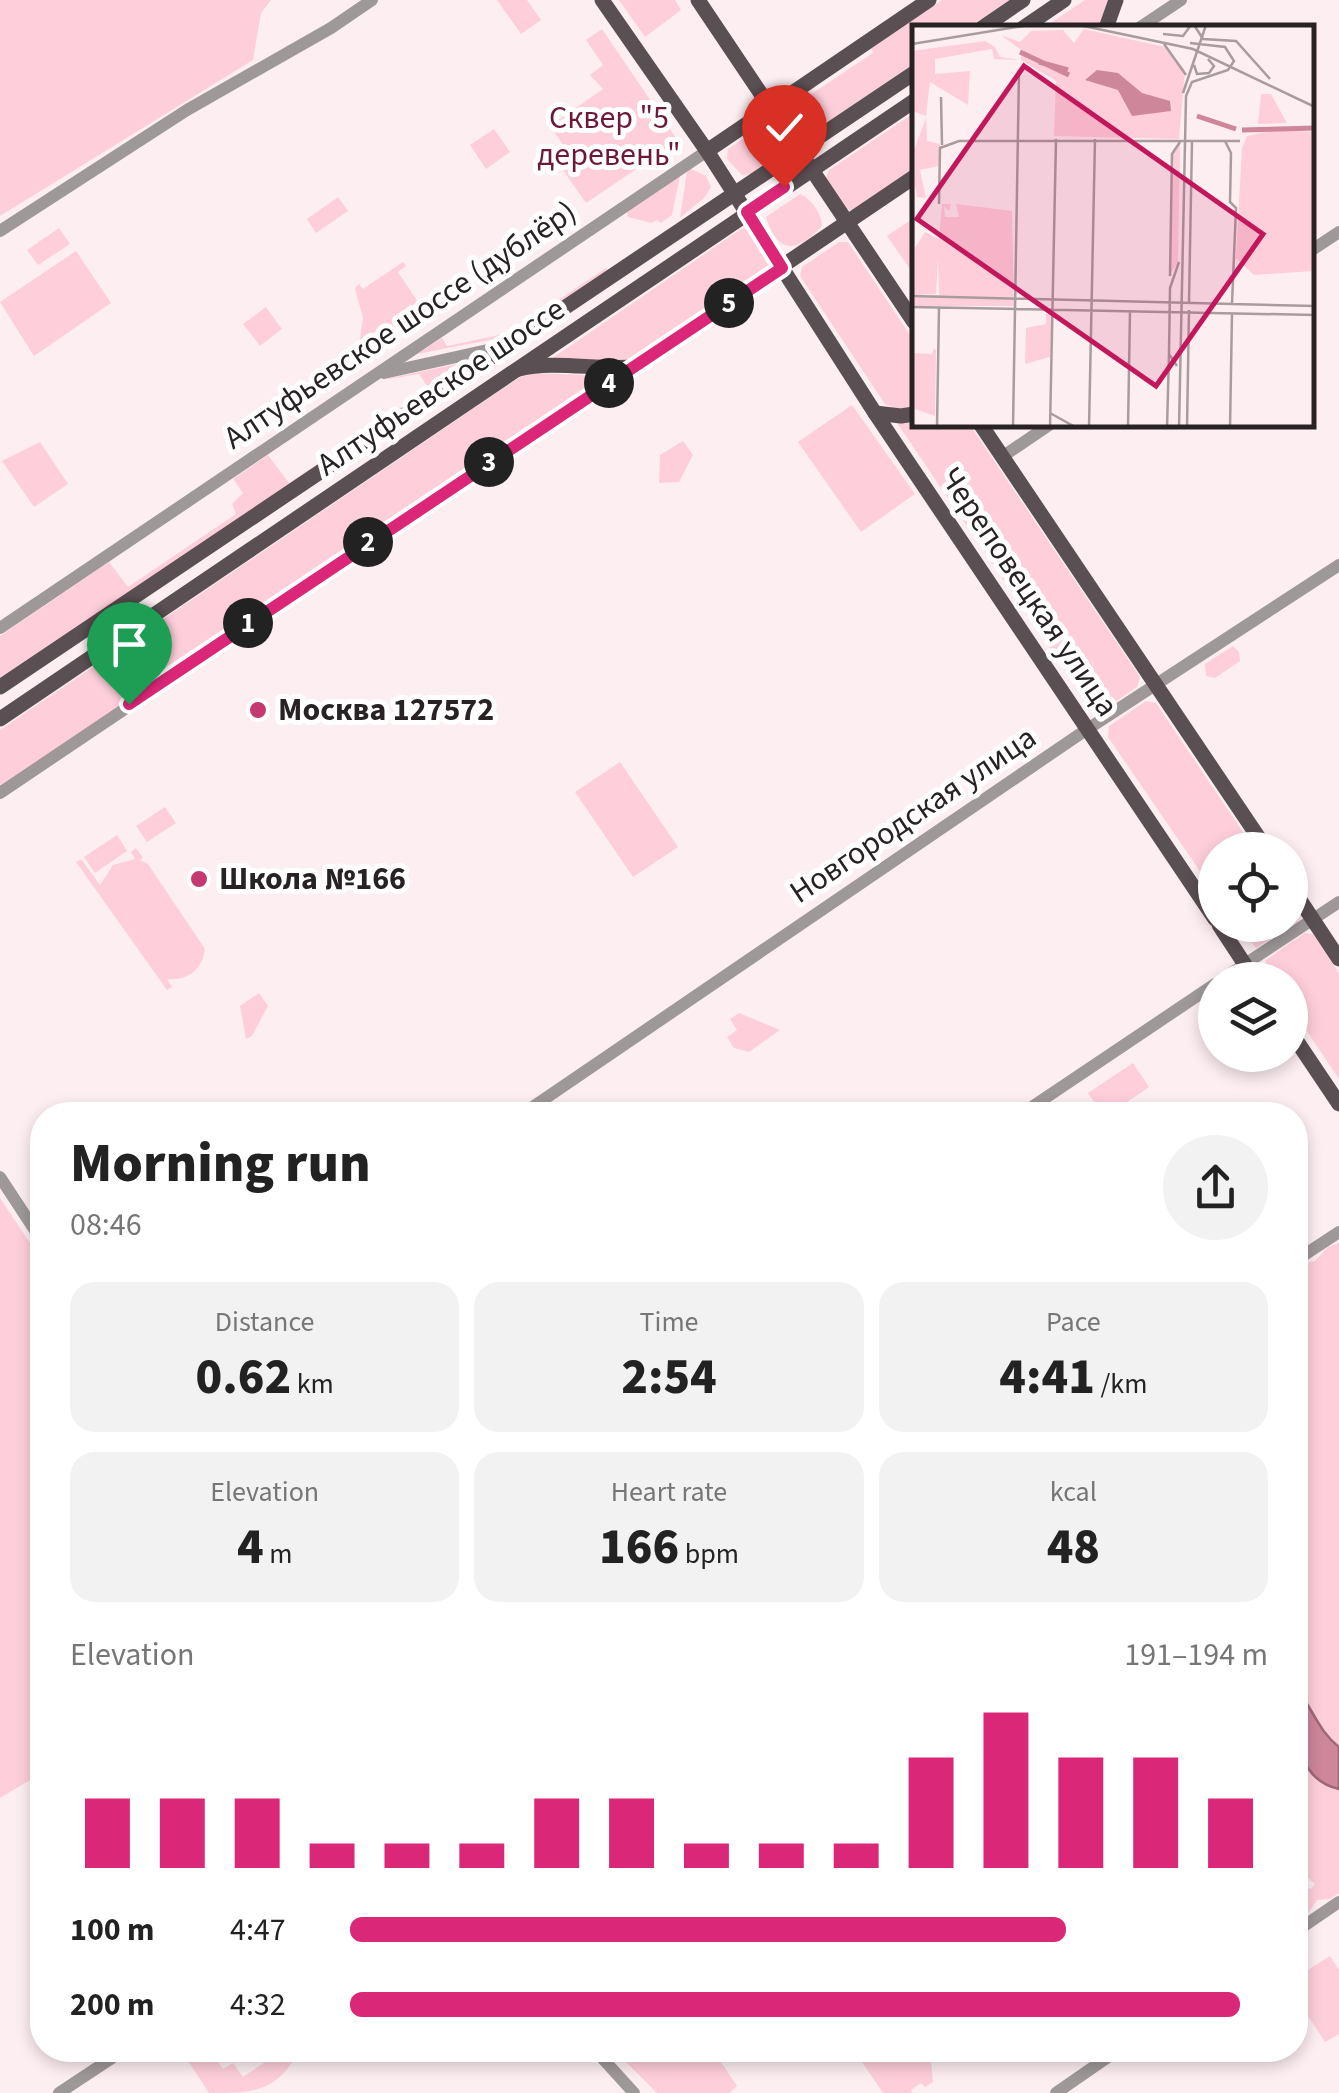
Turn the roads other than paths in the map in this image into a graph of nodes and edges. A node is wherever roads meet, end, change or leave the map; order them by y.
1 (372, 0) edge
2 (602, 0) edge
3 (698, 0) edge
4 (929, 0) edge
5 (1023, 0) edge
6 (1064, 0) edge
7 (1116, 0) edge
8 (1180, 0) edge
9 (986, 25) edge
10 (1028, 25) edge
11 (1107, 25) edge
12 (1143, 25) edge
13 (912, 74) edge
14 (912, 102) edge
15 (770, 107) junction
16 (707, 150) junction
17 (798, 150) junction
18 (812, 170) junction
19 (912, 179) edge
20 (735, 193) junction
21 (747, 212) junction
22 (847, 222) junction
23 (0, 232) edge
24 (1339, 232) edge
25 (1314, 249) edge
26 (782, 268) junction
27 (912, 319) edge
28 (508, 345) junction
29 (632, 367) junction
30 (510, 372) junction
31 (373, 376) junction
32 (875, 413) junction
33 (912, 414) edge
34 (983, 428) edge
35 (1044, 428) edge
36 (1002, 456) junction
37 (1339, 564) edge
38 (0, 628) edge
39 (1156, 685) junction
40 (0, 688) edge
41 (0, 719) edge
42 (1089, 729) junction
43 (0, 793) edge
44 (1255, 832) edge
45 (1198, 893) edge
46 (1339, 902) edge
47 (1308, 913) edge
48 (1312, 919) junction
49 (1339, 959) edge
50 (1248, 962) edge
51 (1198, 995) edge
52 (1308, 1058) edge
53 (540, 1102) edge
54 (1039, 1102) edge
55 (1339, 1104) edge
56 (0, 1178) edge
57 (30, 1223) edge
58 (1339, 1232) edge
59 (1308, 1252) edge
60 (1339, 1902) edge
61 (1308, 1923) edge
62 (106, 2062) edge
63 (606, 2062) edge
64 (1101, 2062) edge
65 (58, 2093) edge
66 (634, 2093) edge
67 (1056, 2093) edge

1 - 23 street
2 - 16 main road, Череповецкая улица
3 - 15 main road
4 - 15 main road, Алтуфьевское шоссе (дублёр)
5 - 9 main road
6 - 10 main road
7 - 11 main road
8 - 12 street
13 - 17 main road, Алтуфьевское шоссе
14 - 18 main road, Алтуфьевское шоссе
15 - 16 main road, Алтуфьевское шоссе (дублёр)
15 - 17 main road
16 - 20 main road, Череповецкая улица
16 - 31 street, Алтуфьевское шоссе (дублёр)
17 - 18 main road
17 - 20 main road, Алтуфьевское шоссе
18 - 21 main road, Алтуфьевское шоссе
18 - 22 main road
19 - 22 main road
20 - 21 main road, Череповецкая улица
20 - 28 main road, Алтуфьевское шоссе
21 - 26 main road, Череповецкая улица
21 - 30 main road, Алтуфьевское шоссе
22 - 26 main road
22 - 27 main road
24 - 25 street
26 - 29 main road
26 - 32 main road, Череповецкая улица
28 - 31 street
28 - 40 main road, Алтуфьевское шоссе
29 - 30 main road
29 - 43 street
30 - 41 main road, Алтуфьевское шоссе
31 - 38 street, Алтуфьевское шоссе (дублёр)
32 - 33 main road
32 - 42 main road, Череповецкая улица
34 - 36 main road, Череповецкая улица
35 - 36 street
36 - 39 main road, Череповецкая улица
37 - 39 street, Новгородская улица
39 - 42 street, Новгородская улица
39 - 44 main road, Череповецкая улица
42 - 45 main road, Череповецкая улица
42 - 53 street, Новгородская улица
46 - 48 street
47 - 48 main road
48 - 49 main road
48 - 50 street
51 - 54 street
52 - 55 main road
56 - 57 street
58 - 59 street
60 - 61 street
62 - 65 street
63 - 66 street
64 - 67 street

